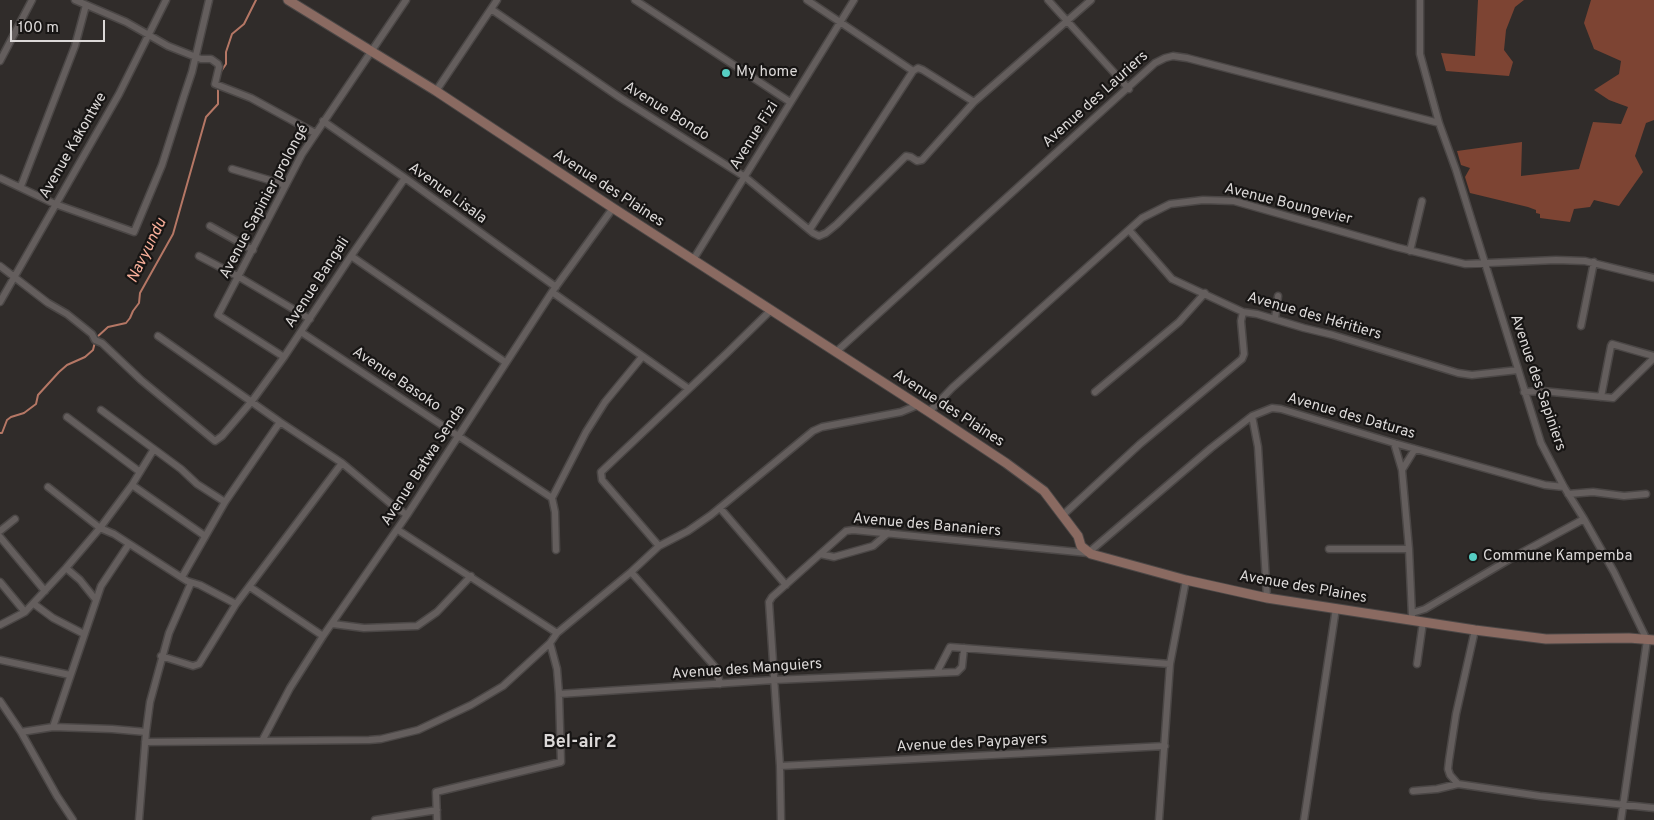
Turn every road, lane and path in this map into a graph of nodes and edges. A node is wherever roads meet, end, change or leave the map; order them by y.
1 (32, 0) edge
2 (75, 0) edge
3 (166, 0) edge
4 (209, 0) edge
5 (288, 0) edge
6 (406, 0) edge
7 (497, 0) edge
8 (635, 0) edge
9 (807, 0) edge
10 (854, 0) edge
11 (1048, 0) edge
12 (1091, 0) edge
13 (1419, 0) edge
14 (86, 5) junction
15 (491, 9) junction
16 (1067, 21) junction
17 (840, 22) junction
18 (148, 36) junction
19 (372, 52) junction
20 (195, 56) junction
21 (0, 61) edge
22 (913, 71) junction
23 (1128, 89) junction
24 (436, 91) junction
25 (790, 102) junction
26 (974, 102) junction
27 (323, 121) junction
28 (1439, 123) junction
29 (315, 133) junction
30 (232, 169) dead end
31 (745, 177) junction
32 (0, 178) edge
33 (405, 178) junction
34 (286, 185) junction
35 (21, 186) junction
36 (1422, 201) dead end
37 (56, 204) junction
38 (612, 208) junction
39 (210, 226) dead end
40 (810, 229) junction
41 (1129, 230) junction
42 (253, 250) junction
43 (1410, 251) junction
44 (199, 256) dead end
45 (351, 256) junction
46 (693, 260) junction
47 (1594, 262) junction
48 (1485, 264) junction
49 (0, 266) edge
50 (14, 276) junction
51 (239, 277) junction
52 (1654, 278) edge
53 (554, 290) junction
54 (1205, 293) junction
55 (1278, 296) dead end
56 (0, 302) edge
57 (772, 310) junction
58 (1243, 312) junction
59 (310, 319) junction
60 (1274, 319) junction
61 (1581, 326) dead end
62 (301, 332) junction
63 (158, 336) dead end
64 (836, 352) junction
65 (284, 357) junction
66 (642, 357) junction
67 (1654, 357) edge
68 (505, 362) junction
69 (1518, 370) junction
70 (689, 389) junction
71 (1095, 392) dead end
72 (1524, 392) junction
73 (1601, 397) junction
74 (252, 401) junction
75 (918, 405) junction
76 (101, 410) dead end
77 (929, 412) junction
78 (1252, 416) junction
79 (68, 417) dead end
80 (280, 422) junction
81 (459, 435) junction
82 (1394, 443) junction
83 (154, 449) junction
84 (1415, 449) junction
85 (342, 463) junction
86 (1402, 470) junction
87 (140, 472) junction
88 (132, 485) junction
89 (48, 487) dead end
90 (1564, 487) junction
91 (1568, 494) junction
92 (1646, 494) dead end
93 (552, 498) junction
94 (225, 502) junction
95 (720, 508) junction
96 (407, 515) junction
97 (1062, 515) junction
98 (15, 519) dead end
99 (1584, 519) junction
100 (100, 528) junction
101 (398, 530) junction
102 (0, 531) edge
103 (888, 533) junction
104 (205, 536) junction
105 (0, 537) edge
106 (129, 544) junction
107 (659, 546) junction
108 (1409, 548) junction
109 (1329, 549) dead end
110 (556, 550) dead end
111 (1088, 553) junction
112 (820, 554) junction
113 (66, 568) junction
114 (631, 572) junction
115 (470, 576) junction
116 (182, 577) junction
117 (1186, 580) junction
118 (0, 582) edge
119 (191, 583) junction
120 (786, 585) junction
121 (250, 587) junction
122 (45, 591) junction
123 (1267, 598) junction
124 (96, 600) junction
125 (34, 604) junction
126 (236, 604) junction
127 (1336, 608) junction
128 (25, 612) junction
129 (1412, 616) junction
130 (1424, 622) junction
131 (333, 624) junction
132 (0, 625) edge
133 (1475, 630) junction
134 (557, 633) junction
135 (84, 634) junction
136 (324, 636) junction
137 (1651, 640) edge
138 (550, 643) junction
139 (964, 648) junction
140 (161, 656) junction
141 (0, 660) edge
142 (1170, 664) junction
143 (1417, 664) dead end
144 (938, 672) junction
145 (70, 675) junction
146 (774, 680) junction
147 (720, 684) junction
148 (559, 694) junction
149 (0, 701) edge
150 (52, 727) junction
151 (21, 732) junction
152 (146, 732) junction
153 (262, 741) junction
154 (145, 742) junction
155 (1165, 746) junction
156 (780, 766) junction
157 (1458, 784) junction
158 (1413, 790) dead end
159 (1623, 805) junction
160 (1654, 808) edge
161 (437, 810) junction
162 (73, 820) edge
163 (139, 820) edge
164 (375, 820) edge
165 (437, 820) edge
166 (781, 820) edge
167 (1159, 820) edge
168 (1304, 820) edge
169 (1621, 820) edge

1 - 21 street
2 - 14 street
3 - 18 street, Avenue Kakontwe
4 - 20 street
5 - 19 street, Avenue des Plaines
6 - 19 street, Avenue Sapinier prolongé
7 - 15 street
8 - 25 street
9 - 17 street
10 - 17 street, Avenue Fizi
11 - 16 street
12 - 16 street
13 - 28 street, Avenue des Sapiniers
14 - 18 street
14 - 35 street
15 - 24 street
15 - 31 street, Avenue Bondo
16 - 23 street
16 - 26 street
17 - 22 street
17 - 25 street, Avenue Fizi
18 - 20 street
18 - 37 street, Avenue Kakontwe
19 - 24 street, Avenue des Plaines
19 - 27 street, Avenue Sapinier prolongé
20 - 29 street
20 - 37 street
22 - 26 street
22 - 40 street
23 - 28 street, Avenue des Lauriers
23 - 64 street, Avenue des Lauriers
24 - 38 street, Avenue des Plaines
25 - 31 street, Avenue Fizi
26 - 40 street, Avenue Bondo
27 - 29 street, Avenue Sapinier prolongé
27 - 33 street, Avenue Lisala
28 - 48 street, Avenue des Sapiniers
29 - 34 street, Avenue Sapinier prolongé
30 - 34 street
31 - 40 street, Avenue Bondo
31 - 46 street, Avenue Fizi
32 - 35 street
33 - 45 street, Avenue Bangali
33 - 53 street, Avenue Lisala
34 - 42 street, Avenue Sapinier prolongé
35 - 37 street
36 - 43 street
37 - 50 street, Avenue Kakontwe
38 - 46 street, Avenue des Plaines
38 - 53 street, Avenue Batwa Senda
39 - 42 street
41 - 43 street, Avenue Boungevier
41 - 54 street, Avenue des Héritiers
41 - 77 street, Avenue Boungevier
42 - 51 street, Avenue Sapinier prolongé
43 - 48 street, Avenue Boungevier
44 - 51 street
45 - 59 street, Avenue Bangali
45 - 68 street
46 - 57 street, Avenue des Plaines
47 - 48 street, Avenue Boungevier
47 - 52 street, Avenue Boungevier
47 - 61 street
48 - 69 street, Avenue des Sapiniers
49 - 50 street, Avenue Bangali
50 - 56 street, Avenue Kakontwe
50 - 74 street, Avenue Bangali
51 - 59 street
51 - 65 street, Avenue Sapinier prolongé
53 - 66 street, Avenue Lisala
53 - 68 street, Avenue Batwa Senda
54 - 58 street, Avenue des Héritiers
54 - 71 street
55 - 60 street
57 - 64 street, Avenue des Plaines
57 - 70 street
58 - 60 street, Avenue des Héritiers
58 - 97 street
59 - 62 street, Avenue Bangali
60 - 69 street, Avenue des Héritiers
62 - 65 street, Avenue Bangali
62 - 81 street, Avenue Basoko
63 - 74 street
64 - 75 street, Avenue des Plaines
65 - 74 street, Avenue Bangali
66 - 70 street, Avenue Lisala
66 - 93 street
67 - 73 street
67 - 73 street
68 - 81 street, Avenue Batwa Senda
69 - 72 street, Avenue des Sapiniers
70 - 107 street
72 - 73 street
72 - 90 street, Avenue des Sapiniers
74 - 80 street
75 - 77 street, Avenue des Plaines
75 - 95 street
76 - 83 street
77 - 97 street, Avenue des Plaines
78 - 82 street, Avenue des Daturas
78 - 111 street, Avenue des Daturas
78 - 123 street
79 - 87 street
80 - 85 street
80 - 94 street
81 - 93 street, Avenue Basoko
81 - 96 street, Avenue Batwa Senda
82 - 84 street, Avenue des Daturas
82 - 86 street
83 - 87 street
83 - 94 street
84 - 86 street
84 - 90 street, Avenue des Daturas
85 - 96 street
85 - 121 street
86 - 108 street
87 - 88 street
88 - 100 street
88 - 104 street
89 - 100 street
90 - 91 street, Avenue des Sapiniers
91 - 92 street
91 - 99 street, Avenue des Sapiniers
93 - 110 street
94 - 104 street
95 - 107 street
95 - 120 street
96 - 101 street, Avenue Batwa Senda
97 - 111 street, Avenue des Plaines
98 - 102 street
99 - 129 street
99 - 137 street, Avenue des Sapiniers
100 - 106 street
100 - 113 street
101 - 115 street
101 - 131 street, Avenue Batwa Senda
103 - 111 street, Avenue des Bananiers
103 - 112 street
103 - 112 street, Avenue des Bananiers
104 - 116 street
105 - 122 street
106 - 116 street
106 - 124 street
107 - 114 street
108 - 109 street
108 - 129 street
111 - 117 street, Avenue des Plaines
112 - 120 street, Avenue des Bananiers
113 - 122 street
113 - 124 street
114 - 134 street
114 - 147 street
115 - 131 street
115 - 134 street
116 - 119 street
117 - 123 street, Avenue des Plaines
117 - 142 street
118 - 128 street
119 - 126 street
119 - 140 street
120 - 146 street, Avenue des Bananiers
121 - 126 street
121 - 136 street
122 - 125 street
123 - 127 street, Avenue des Plaines
124 - 135 street
125 - 128 street
125 - 135 street
126 - 140 street
127 - 129 street, Avenue des Plaines
127 - 168 street
128 - 132 street
129 - 130 street, Avenue des Plaines
130 - 133 street, Avenue des Plaines
130 - 143 street
131 - 136 street, Avenue Batwa Senda
133 - 137 street, Avenue des Plaines
133 - 157 street
134 - 138 street
135 - 145 street
136 - 153 street, Avenue Batwa Senda
137 - 159 street
138 - 148 street
138 - 153 street
139 - 142 street
139 - 144 street
139 - 144 street, Avenue des Manguiers
140 - 152 street
141 - 145 street
142 - 155 street
144 - 146 street, Avenue des Manguiers
145 - 150 street
146 - 147 street, Avenue des Manguiers
146 - 156 street, Avenue des Bananiers
147 - 148 street, Avenue des Manguiers
148 - 161 street
149 - 151 street
150 - 151 street
150 - 152 street
151 - 162 street
152 - 154 street
153 - 154 street
154 - 163 street
155 - 156 street, Avenue des Paypayers
155 - 167 street
156 - 166 street, Avenue des Bananiers
157 - 158 street
157 - 159 street
159 - 160 street
159 - 169 street
161 - 164 street
161 - 165 street

